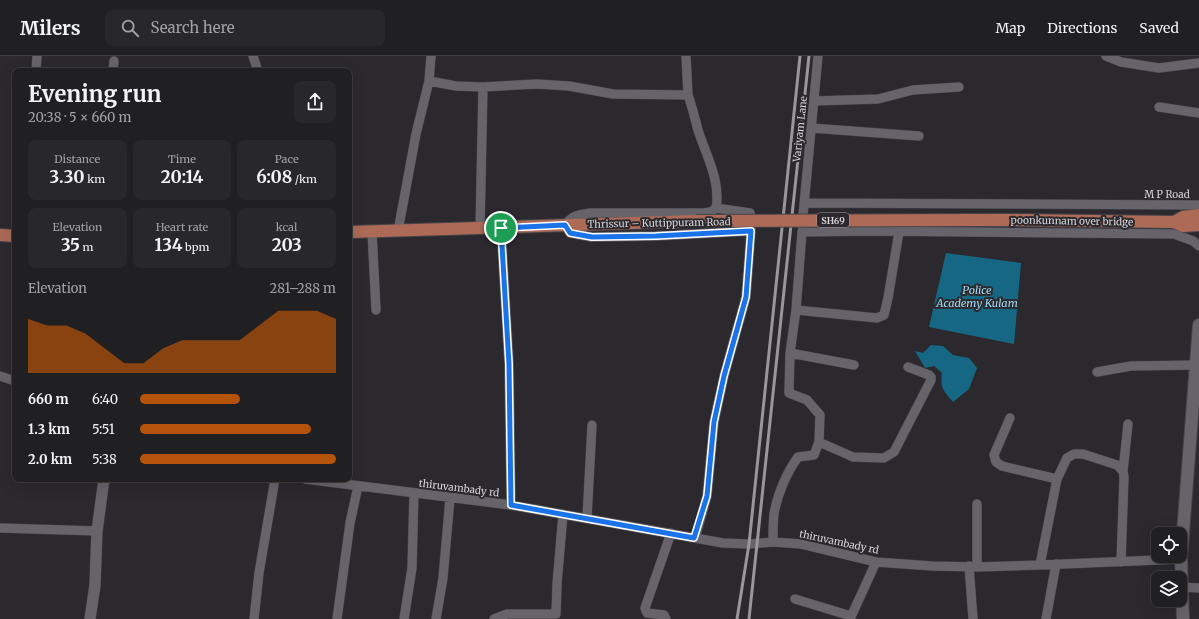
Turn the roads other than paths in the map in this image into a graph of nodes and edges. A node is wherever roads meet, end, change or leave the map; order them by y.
1 (37, 56) edge
2 (253, 56) edge
3 (431, 56) edge
4 (686, 56) edge
5 (818, 56) edge
6 (1106, 56) edge
7 (114, 61) dead end
8 (1199, 63) edge
9 (36, 68) edge
10 (113, 68) edge
11 (257, 68) edge
12 (429, 81) junction
13 (483, 87) junction
14 (959, 87) dead end
15 (688, 95) junction
16 (814, 101) junction
17 (1159, 107) dead end
18 (1199, 113) edge
19 (811, 128) junction
20 (918, 136) dead end
21 (804, 203) junction
22 (1002, 204) junction
23 (1199, 205) edge
24 (716, 208) junction
25 (1199, 215) edge
26 (970, 220) joint
27 (1174, 222) junction
28 (565, 225) junction
29 (1199, 225) edge
30 (501, 228) junction
31 (480, 229) junction
32 (398, 231) junction
33 (751, 231) junction
34 (352, 232) edge
35 (372, 232) junction
36 (802, 232) junction
37 (899, 232) junction
38 (1002, 233) junction
39 (0, 235) edge
40 (12, 236) edge
41 (1199, 246) edge
42 (376, 310) dead end
43 (796, 310) junction
44 (1199, 325) edge
45 (790, 353) junction
46 (854, 365) dead end
47 (1196, 365) junction
48 (908, 367) dead end
49 (1097, 372) dead end
50 (0, 376) edge
51 (12, 380) edge
52 (1195, 409) edge
53 (1010, 418) dead end
54 (1128, 424) dead end
55 (592, 425) dead end
56 (819, 442) junction
57 (1123, 471) junction
58 (1057, 479) junction
59 (104, 482) edge
60 (274, 482) edge
61 (328, 482) edge
62 (358, 486) junction
63 (414, 493) junction
64 (450, 498) junction
65 (977, 504) dead end
66 (511, 505) junction
67 (563, 514) junction
68 (587, 518) junction
69 (1184, 527) edge
70 (0, 528) edge
71 (97, 531) junction
72 (671, 533) junction
73 (694, 538) junction
74 (773, 542) junction
75 (1151, 560) edge
76 (876, 562) junction
77 (1121, 562) junction
78 (1056, 564) junction
79 (1040, 565) junction
80 (973, 566) junction
81 (1187, 588) edge
82 (1199, 588) edge
83 (795, 599) dead end
84 (1183, 607) edge
85 (556, 616) edge
86 (850, 618) edge
87 (90, 619) edge
88 (254, 619) edge
89 (338, 619) edge
90 (404, 619) edge
91 (436, 619) edge
92 (494, 619) edge
93 (666, 619) edge
94 (973, 619) edge
95 (1046, 619) edge
96 (1183, 619) edge

1 - 9 street
2 - 11 street
3 - 12 street
4 - 15 street
5 - 16 street, Variyam Lane
6 - 8 street
7 - 10 street
12 - 13 street
12 - 32 street
13 - 15 street
13 - 31 street
14 - 16 street
15 - 24 street
16 - 19 street, Variyam Lane
17 - 18 street
19 - 20 street
19 - 21 street, Variyam Lane
21 - 22 street, M P Road
21 - 36 street, Variyam Lane
22 - 23 street, M P Road
22 - 38 street
24 - 28 street
24 - 33 street
25 - 27 main road, poonkunnam over bridge / SH69
26 - 27 main road, poonkunnam over bridge / SH69, bridge
26 - 28 main road, Thrissur – Kuttippuram Road / SH69, bridge
27 - 29 main road, poonkunnam over bridge / SH69
28 - 30 main road, Thrissur – Kuttippuram Road / SH69
28 - 33 street
30 - 31 main road, Thrissur – Kuttippuram Road / SH69
30 - 66 street
31 - 32 main road, Thrissur – Kuttippuram Road / SH69
32 - 35 main road, Thrissur – Kuttippuram Road / SH69
33 - 73 street
34 - 35 main road, Thrissur – Kuttippuram Road / SH69
35 - 42 street
36 - 37 street
36 - 43 street, Variyam Lane
37 - 38 street
37 - 43 street
38 - 41 street
39 - 40 main road
43 - 45 street, Variyam Lane
44 - 47 main road
45 - 46 street
45 - 56 street, Variyam Lane
47 - 49 street
47 - 52 main road
48 - 56 street
50 - 51 street
52 - 69 main road
53 - 58 street
54 - 57 street
55 - 68 street
56 - 74 street
57 - 58 street
57 - 77 street
58 - 79 street
59 - 71 street
60 - 88 street
61 - 62 street, thiruvambady rd
62 - 63 street, thiruvambady rd
62 - 89 street
63 - 64 street, thiruvambady rd
63 - 90 street
64 - 66 street, thiruvambady rd
64 - 91 street
65 - 80 street
66 - 67 street, thiruvambady rd
67 - 68 street, thiruvambady rd
67 - 85 street
68 - 72 street, thiruvambady rd
70 - 71 street
71 - 87 street
72 - 73 street, thiruvambady rd
72 - 93 street
73 - 74 street, thiruvambady rd
74 - 76 street, thiruvambady rd
75 - 77 street, thiruvambady rd
76 - 80 street, thiruvambady rd
76 - 86 street
77 - 78 street, thiruvambady rd
78 - 79 street, thiruvambady rd
78 - 95 street
79 - 80 street, thiruvambady rd
80 - 94 street
81 - 82 street
83 - 86 street
84 - 96 main road
85 - 92 street

